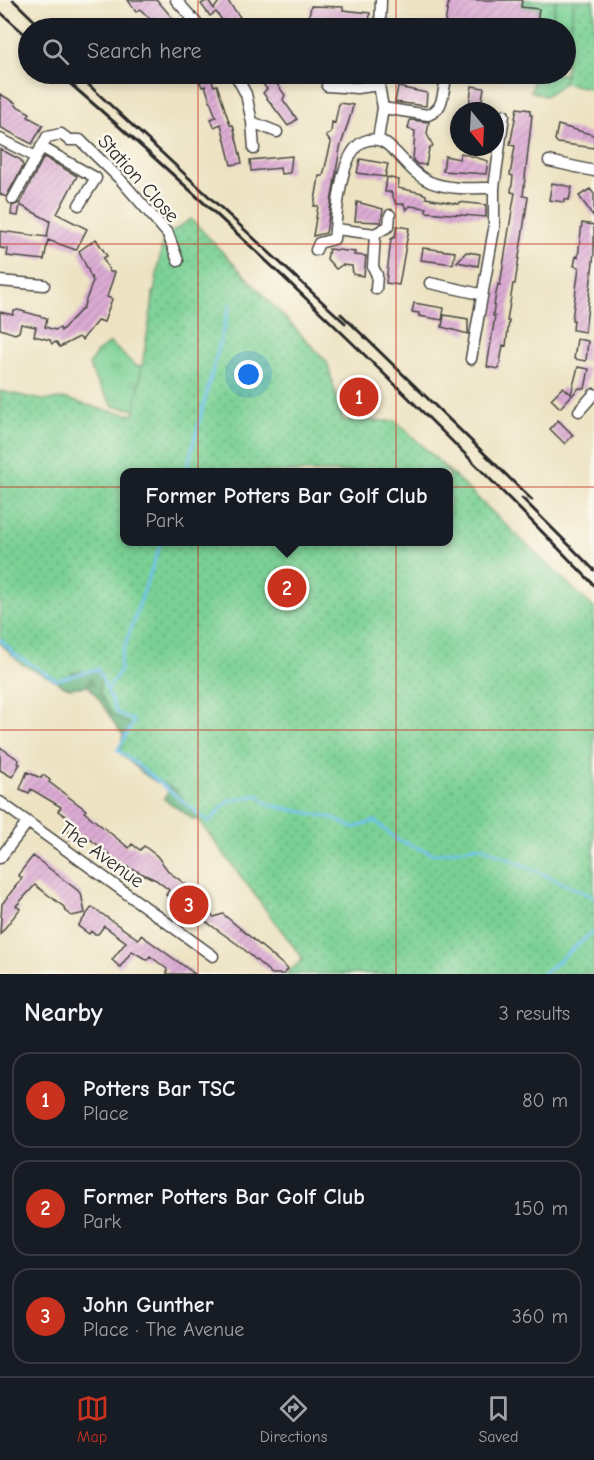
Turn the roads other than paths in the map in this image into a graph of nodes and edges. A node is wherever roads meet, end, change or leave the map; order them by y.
1 (176, 0) edge
2 (381, 0) edge
3 (192, 18) edge
4 (380, 18) edge
5 (240, 84) edge
6 (344, 84) edge
7 (445, 84) dead end
8 (380, 85) joint
9 (327, 86) dead end
10 (344, 87) junction
11 (383, 108) junction
12 (252, 122) junction
13 (277, 132) dead end
14 (0, 139) edge
15 (378, 139) junction
16 (254, 148) dead end
17 (38, 152) junction
18 (498, 156) edge
19 (549, 161) dead end
20 (594, 171) edge
21 (494, 188) junction
22 (13, 199) dead end
23 (79, 205) dead end
24 (390, 215) dead end
25 (335, 234) junction
26 (375, 234) junction
27 (316, 250) dead end
28 (178, 261) dead end
29 (0, 281) edge
30 (430, 283) dead end
31 (44, 285) dead end
32 (376, 289) dead end
33 (480, 294) junction
34 (471, 359) dead end
35 (594, 394) edge
36 (579, 411) dead end
37 (0, 802) edge
38 (28, 822) junction
39 (0, 858) edge
40 (213, 956) dead end

1 - 3 street
2 - 4 street
5 - 12 street
6 - 10 street
7 - 11 street
8 - 10 street
8 - 11 street
9 - 10 street
11 - 15 street
12 - 13 street
12 - 16 street
14 - 17 street
15 - 21 street
15 - 25 street
17 - 22 street
17 - 23 street
17 - 28 street, Station Close
18 - 21 street
19 - 20 street
21 - 33 street
24 - 26 street
25 - 26 street
25 - 27 street
26 - 32 street
29 - 31 street
30 - 33 street
33 - 34 street
35 - 36 street
37 - 38 street, The Avenue
38 - 39 street
38 - 40 street, The Avenue

